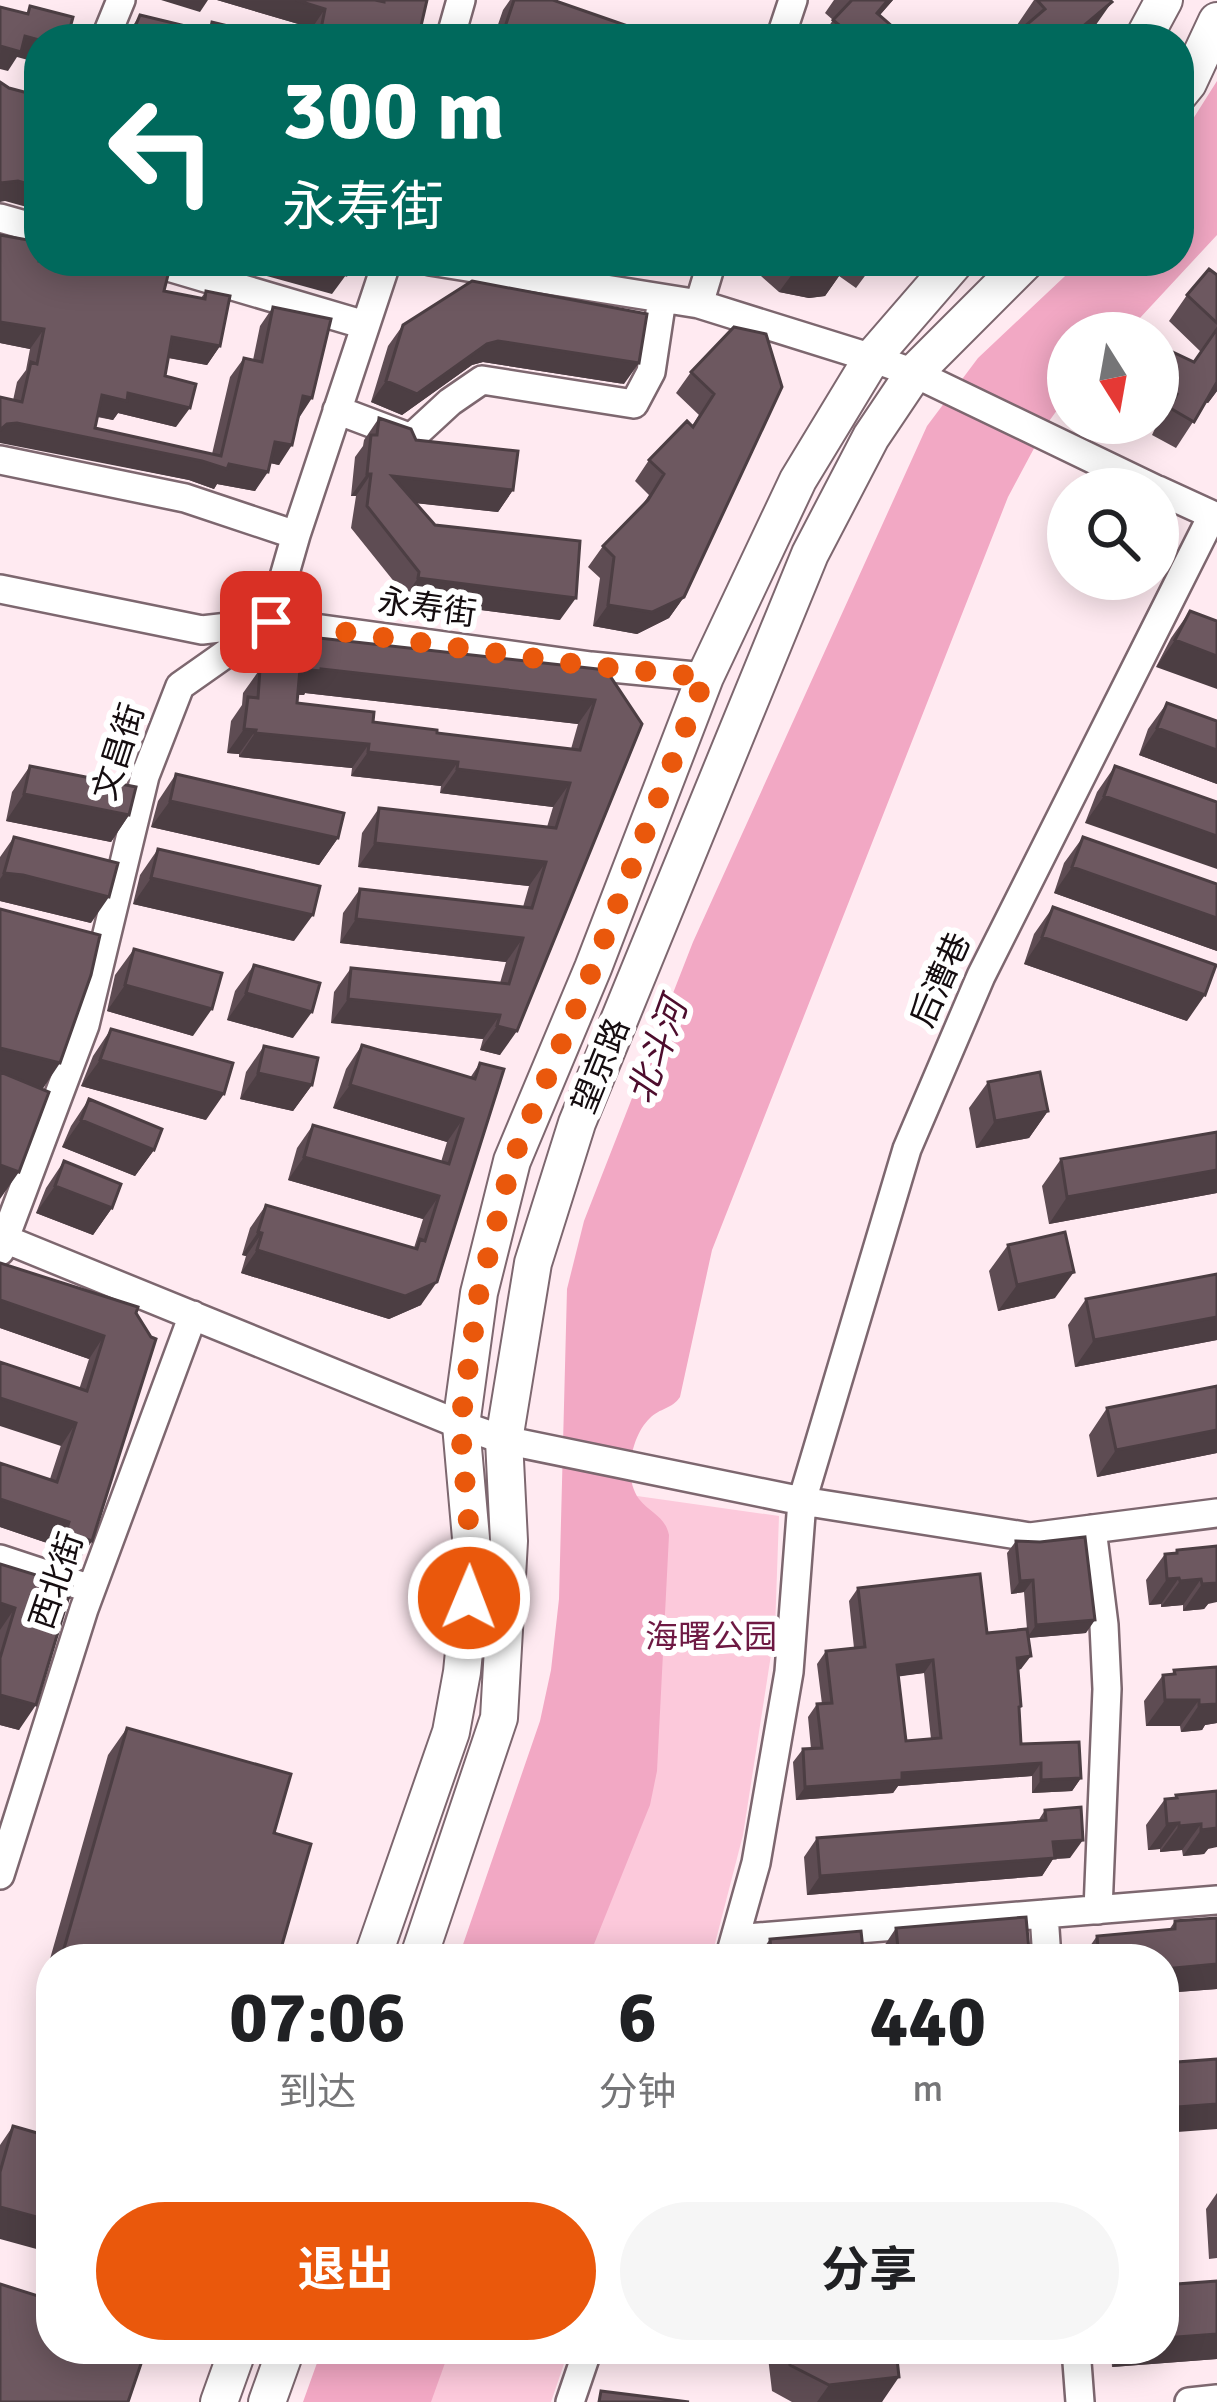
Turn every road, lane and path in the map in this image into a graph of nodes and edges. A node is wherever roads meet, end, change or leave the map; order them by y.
1 (1217, 21) edge
2 (1194, 70) edge
3 (199, 276) edge
4 (382, 276) edge
5 (524, 276) edge
6 (707, 276) edge
7 (943, 276) edge
8 (1011, 276) edge
9 (662, 298) junction
10 (699, 304) junction
11 (364, 325) junction
12 (872, 358) junction
13 (914, 373) junction
14 (337, 410) junction
15 (0, 460) edge
16 (1111, 468) edge
17 (1179, 501) edge
18 (1214, 517) edge
19 (296, 535) junction
20 (0, 589) edge
21 (271, 622) junction
22 (705, 677) junction
23 (1, 1243) edge
24 (194, 1315) junction
25 (460, 1425) junction
26 (504, 1440) junction
27 (802, 1501) junction
28 (1217, 1514) edge
29 (1092, 1529) junction
30 (0, 1558) edge
31 (91, 1589) junction
32 (14, 1783) edge
33 (0, 1875) edge
34 (1217, 1900) edge
35 (1098, 1910) junction
36 (1044, 1914) junction
37 (377, 1944) edge
38 (423, 1944) edge
39 (733, 1944) edge
40 (777, 1944) edge
41 (1047, 1944) edge
42 (232, 2364) edge
43 (281, 2364) edge
44 (583, 2364) edge
45 (1077, 2364) edge
46 (1217, 2399) edge
47 (218, 2402) edge
48 (267, 2402) edge
49 (570, 2402) edge
50 (1080, 2402) edge
51 (1189, 2402) edge

1 - 2 main road
3 - 11 street
4 - 11 street
5 - 9 street
6 - 10 street
7 - 12 main road, 望京路
8 - 13 main road, 望京路
9 - 10 street
9 - 14 street
10 - 12 street
11 - 14 street
12 - 13 street
12 - 22 main road, 望京路
13 - 16 street
13 - 26 main road, 望京路
14 - 19 street
15 - 19 street
17 - 18 street
18 - 27 street, 后漕巷
19 - 21 street
20 - 21 street, 永寿街
21 - 22 street, 永寿街
21 - 23 street, 文昌街
22 - 25 main road, 望京路
23 - 24 street
24 - 25 street
24 - 31 street, 西北街
25 - 26 street
25 - 37 main road, 望京路
26 - 27 street
26 - 38 main road, 望京路
27 - 29 street
27 - 39 street, 后漕巷
28 - 29 street
29 - 35 street
30 - 31 street
31 - 32 street, 西北街
32 - 33 street, 西北街
34 - 35 street
35 - 36 street
36 - 40 street
36 - 41 street
42 - 47 main road
43 - 48 main road
44 - 49 street
45 - 50 street
46 - 51 street

